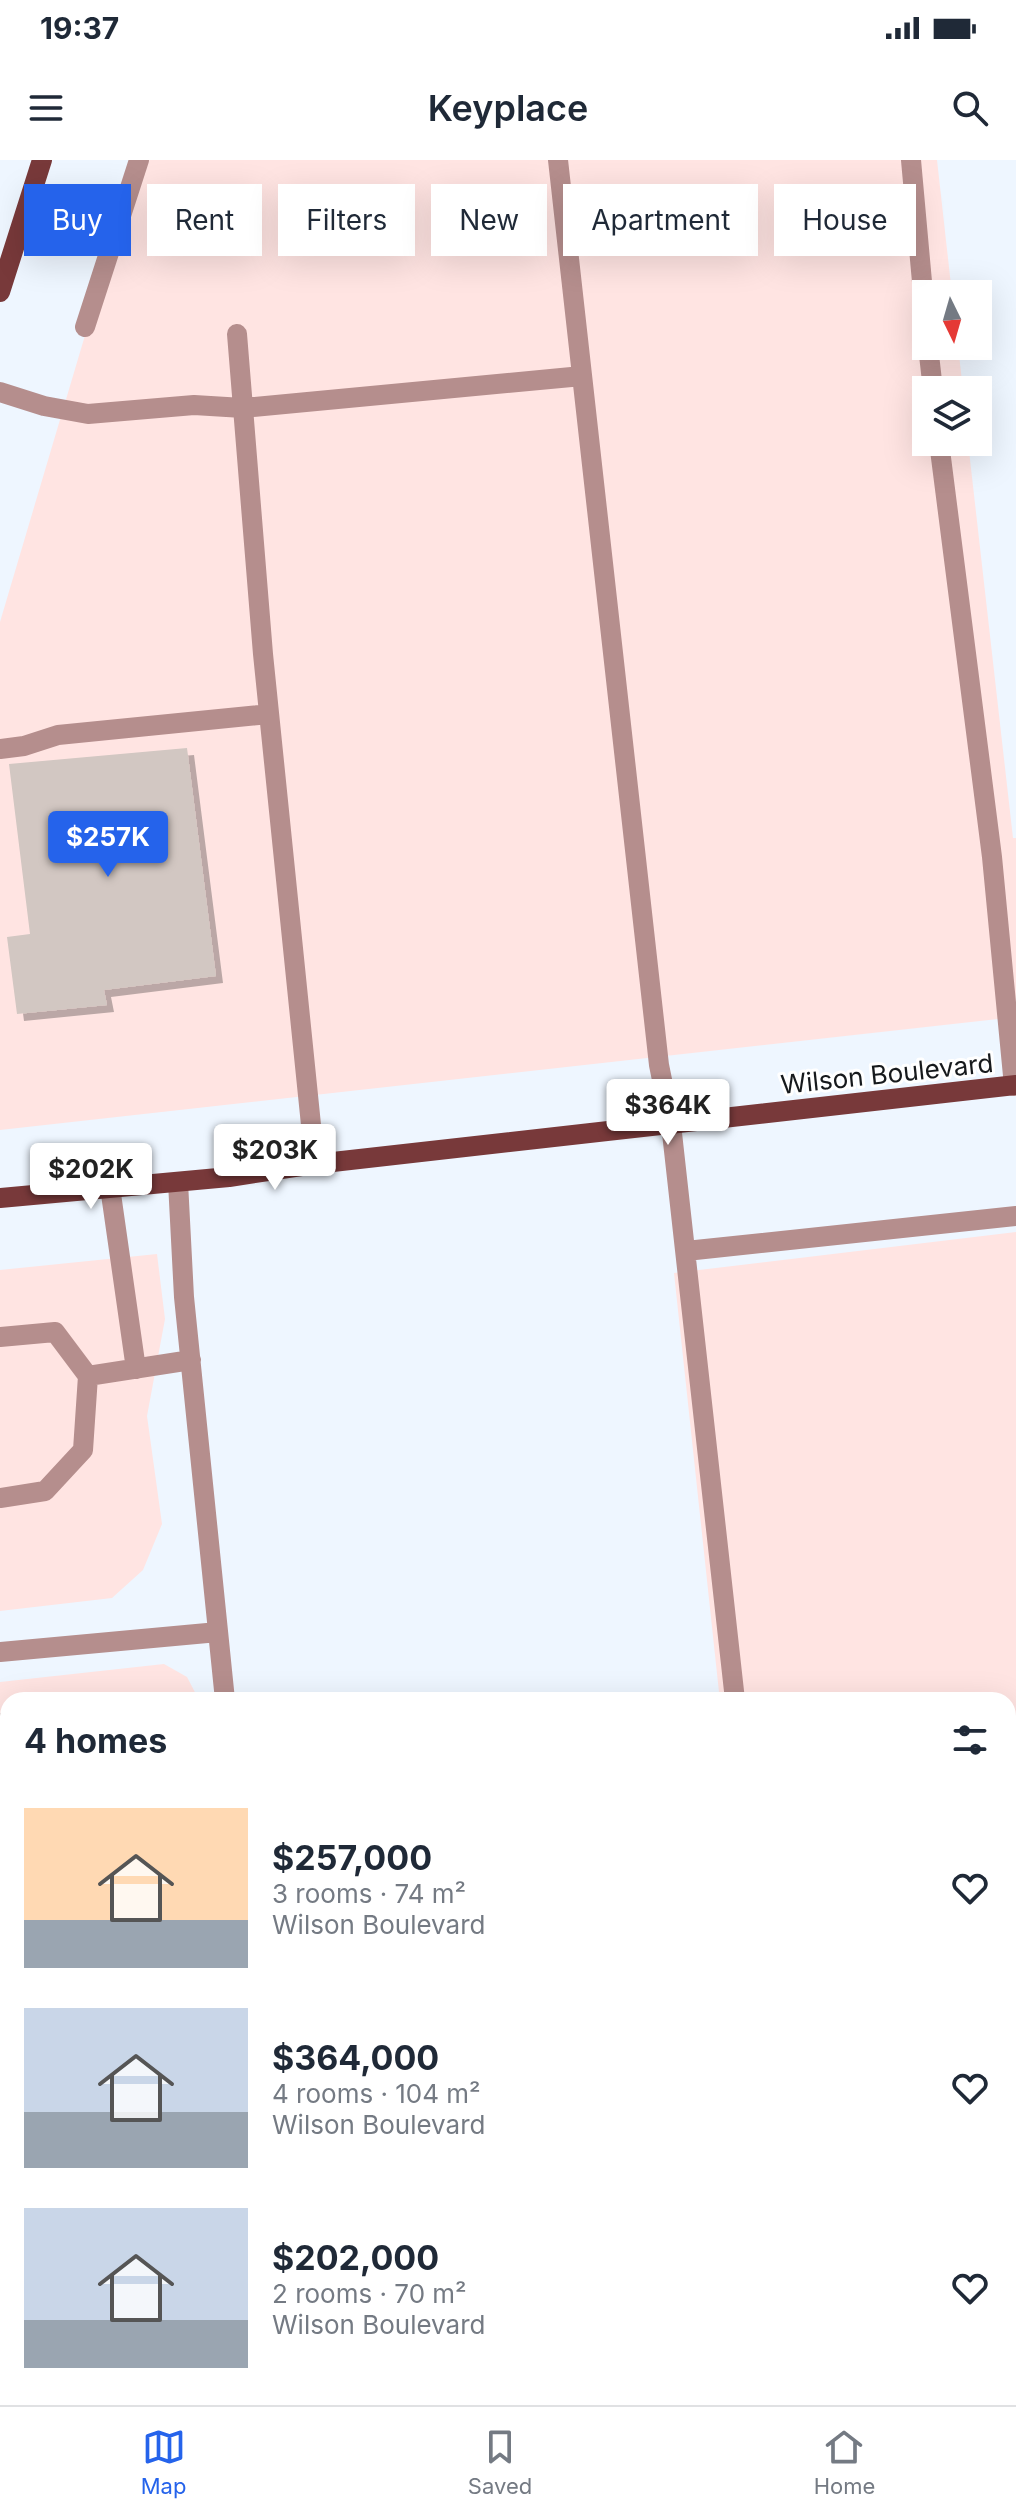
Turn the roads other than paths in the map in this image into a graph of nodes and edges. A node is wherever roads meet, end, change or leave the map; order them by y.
1 (42, 160) edge
2 (139, 160) edge
3 (558, 160) edge
4 (911, 160) edge
5 (922, 280) edge
6 (0, 292) edge
7 (85, 327) dead end
8 (237, 334) dead end
9 (582, 376) junction
10 (0, 392) edge
11 (243, 408) junction
12 (941, 456) edge
13 (269, 714) junction
14 (0, 749) edge
15 (1008, 952) edge
16 (1015, 1086) edge
17 (671, 1124) junction
18 (315, 1164) junction
19 (178, 1182) junction
20 (110, 1187) junction
21 (0, 1198) edge
22 (1016, 1216) edge
23 (686, 1251) junction
24 (0, 1337) edge
25 (191, 1360) junction
26 (136, 1369) junction
27 (88, 1376) junction
28 (0, 1498) edge
29 (218, 1632) junction
30 (0, 1652) edge
31 (224, 1692) edge
32 (734, 1692) edge

1 - 6 main road
2 - 7 street
3 - 9 street
4 - 5 street
8 - 11 street
9 - 11 street
9 - 17 street
10 - 11 street
11 - 13 street
12 - 15 street
13 - 14 street
13 - 18 street
15 - 16 street
16 - 17 main road, Wilson Boulevard
17 - 18 main road, Wilson Boulevard
17 - 23 street
18 - 19 main road, Wilson Boulevard
19 - 20 main road, Wilson Boulevard
19 - 25 street
20 - 21 main road, Wilson Boulevard
20 - 26 street
22 - 23 street
23 - 32 street
24 - 27 street
25 - 26 street
25 - 29 street
26 - 27 street
27 - 28 street
29 - 30 street
29 - 31 street

